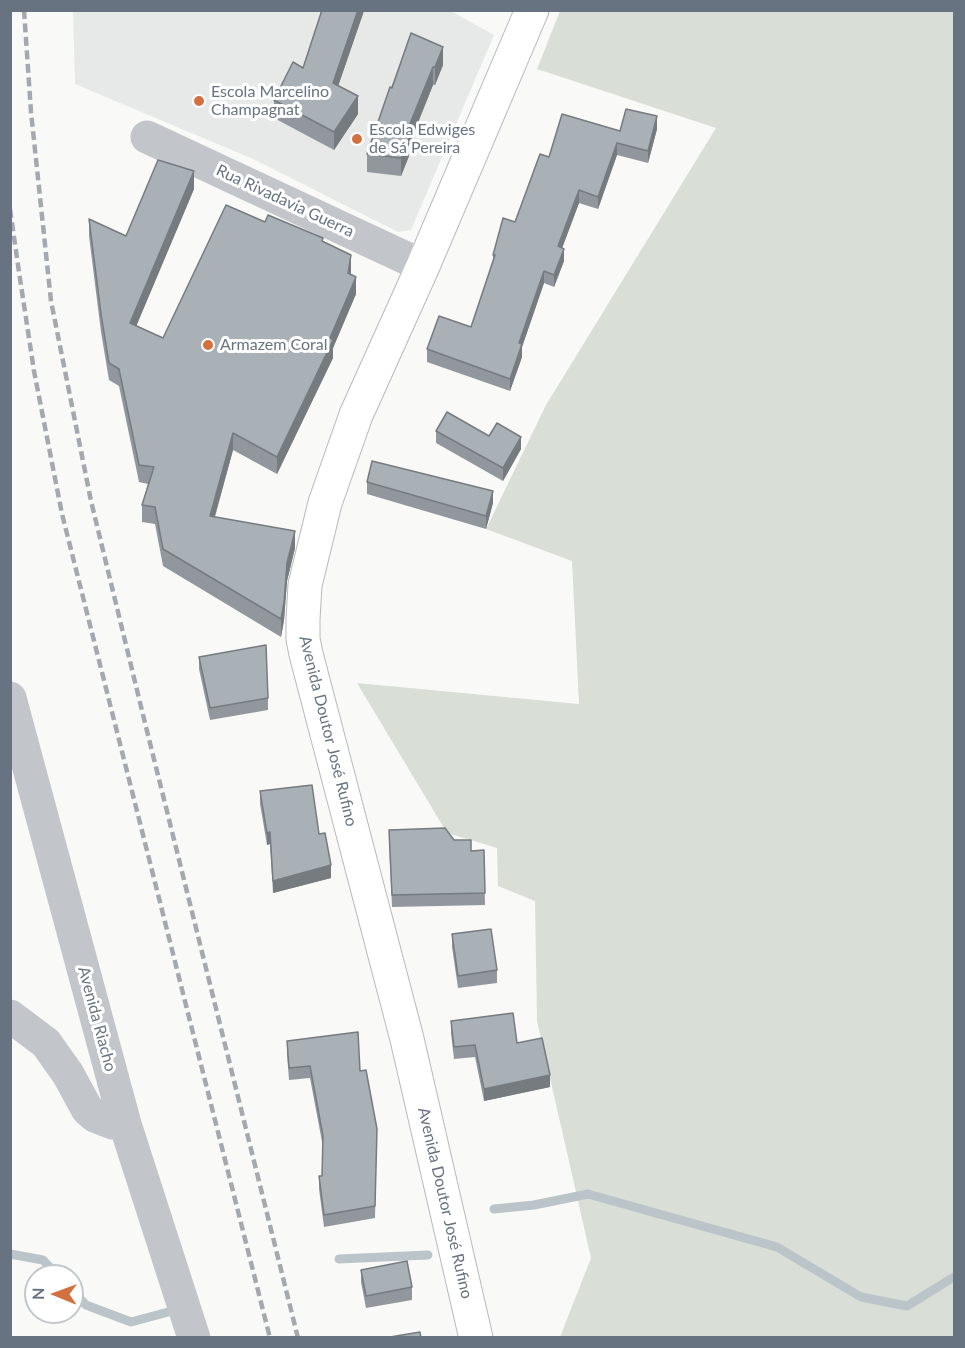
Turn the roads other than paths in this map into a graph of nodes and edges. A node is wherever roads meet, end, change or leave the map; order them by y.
1 (532, 10) edge
2 (147, 137) dead end
3 (423, 266) junction
4 (10, 698) edge
5 (10, 1016) edge
6 (125, 1124) junction
7 (194, 1338) edge
8 (476, 1338) edge

1 - 3 main road, Avenida Doutor José Rufino
2 - 3 street, Rua Rivadavia Guerra
3 - 8 main road, Avenida Doutor José Rufino
4 - 6 street, Avenida Riacho
5 - 6 street
6 - 7 street, Avenida Riacho

